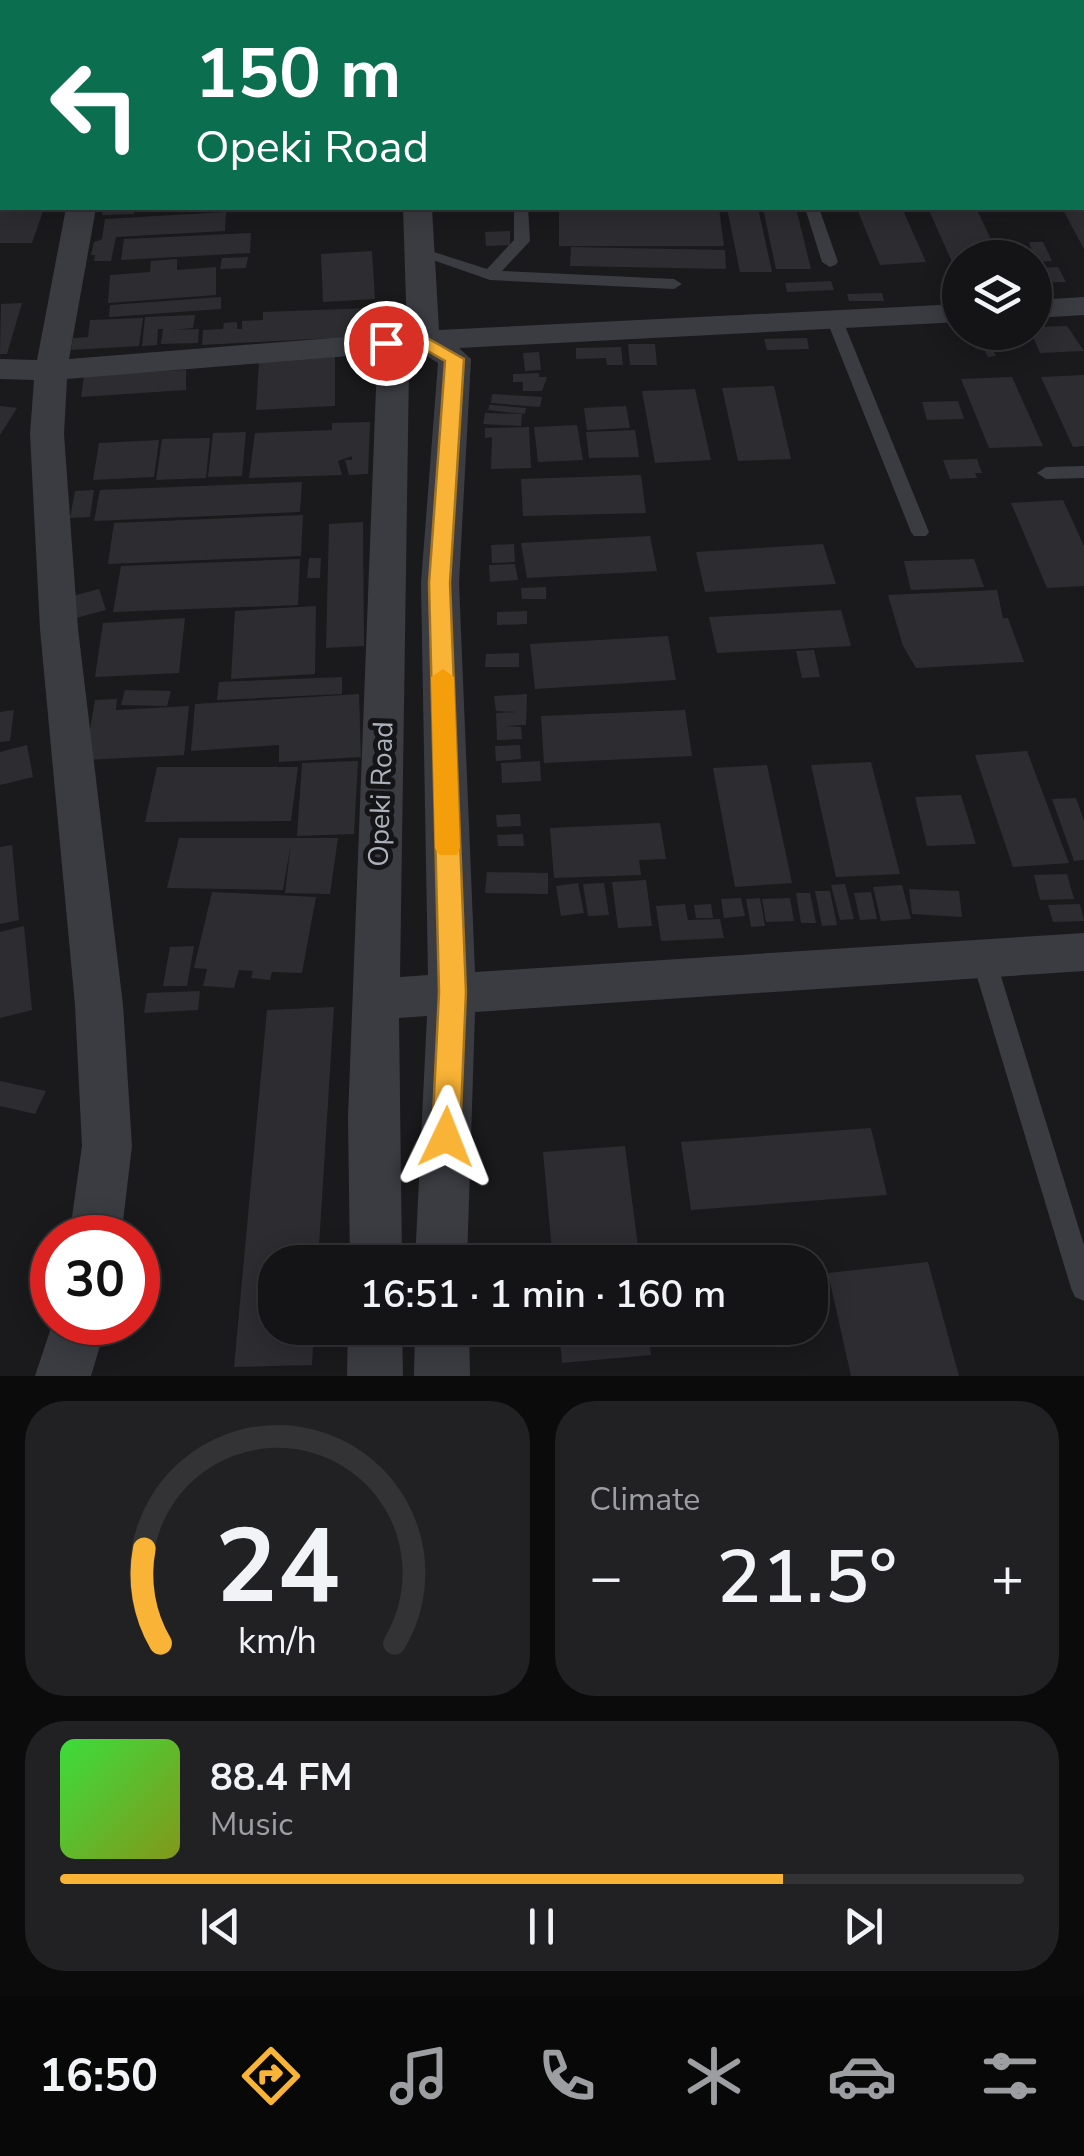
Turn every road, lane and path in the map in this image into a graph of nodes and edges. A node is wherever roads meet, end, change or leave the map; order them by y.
1 (80, 210) edge
2 (417, 210) edge
3 (522, 210) edge
4 (813, 210) edge
5 (418, 252) junction
6 (830, 262) dead end
7 (490, 275) junction
8 (674, 284) dead end
9 (1084, 306) edge
10 (1052, 307) edge
11 (942, 314) edge
12 (835, 321) junction
13 (422, 340) junction
14 (0, 369) edge
15 (51, 370) junction
16 (1084, 472) edge
17 (1046, 474) dead end
18 (920, 532) dead end
19 (386, 579) junction
20 (440, 583) junction
21 (1084, 952) edge
22 (984, 957) junction
23 (452, 992) junction
24 (376, 999) junction
25 (98, 1215) edge
26 (376, 1245) edge
27 (442, 1245) edge
28 (1084, 1288) edge
29 (73, 1345) edge
30 (375, 1345) edge
31 (442, 1345) edge
32 (63, 1376) edge
33 (374, 1376) edge
34 (442, 1376) edge

1 - 15 street
2 - 5 street
3 - 7 lane
4 - 6 lane
5 - 7 lane
5 - 13 street
7 - 8 lane
9 - 10 street
11 - 12 street
12 - 13 street
12 - 18 lane
13 - 15 street
13 - 19 street, Opeki Road
13 - 20 street
14 - 15 street
15 - 25 street
16 - 17 lane
19 - 20 street
19 - 24 street, Opeki Road
20 - 23 street
21 - 22 street
22 - 23 street
22 - 28 lane
23 - 24 street
23 - 27 street
24 - 26 street, Opeki Road
29 - 32 street
30 - 33 street
31 - 34 street

